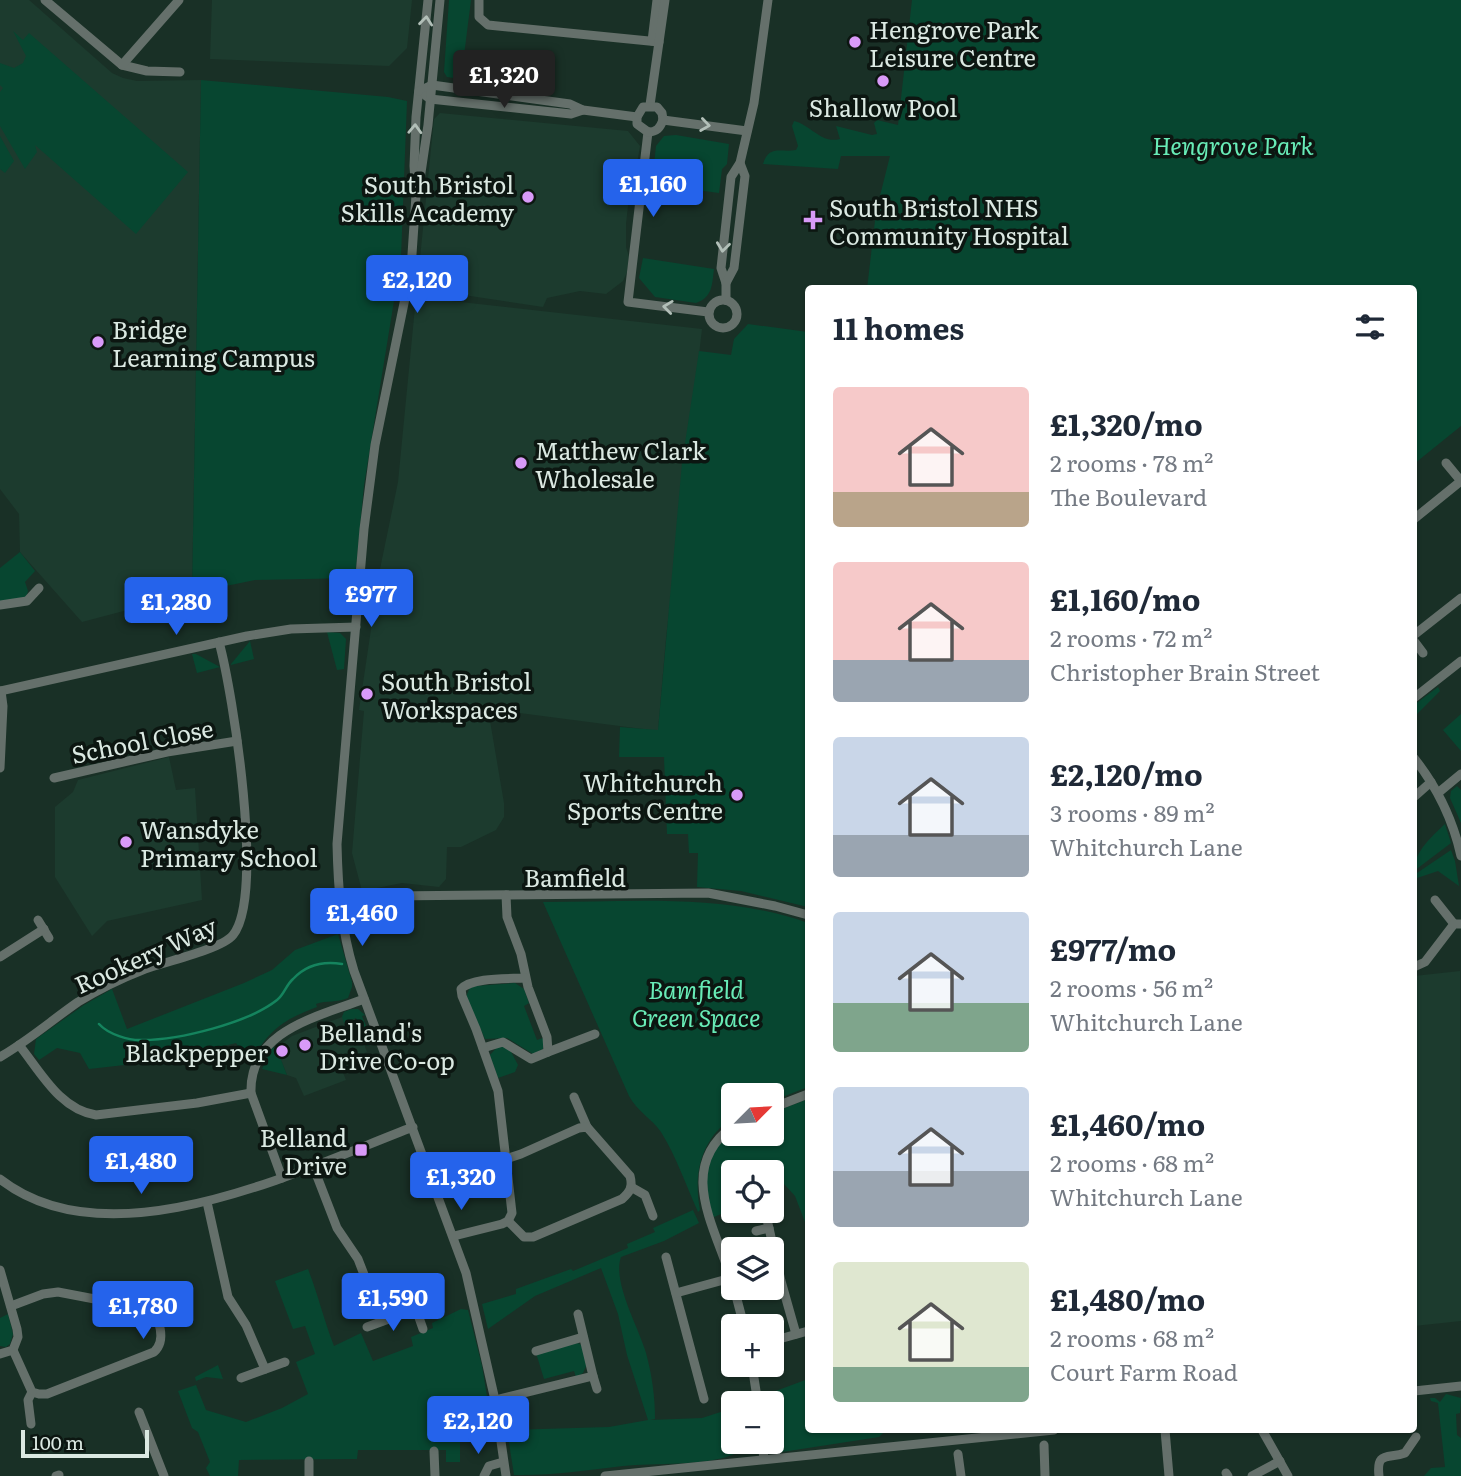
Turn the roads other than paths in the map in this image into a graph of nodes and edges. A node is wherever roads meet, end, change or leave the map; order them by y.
1 (45, 0) edge
2 (62, 0) edge
3 (179, 0) edge
4 (428, 0) edge
5 (440, 0) edge
6 (479, 0) edge
7 (657, 0) edge
8 (665, 0) edge
9 (768, 0) edge
10 (54, 8) junction
11 (656, 41) junction
12 (122, 65) junction
13 (180, 72) dead end
14 (432, 85) junction
15 (418, 91) junction
16 (430, 99) junction
17 (650, 106) junction
18 (583, 110) junction
19 (636, 117) junction
20 (663, 120) junction
21 (747, 131) junction
22 (648, 132) junction
23 (740, 163) junction
24 (416, 195) junction
25 (726, 283) junction
26 (726, 300) junction
27 (708, 312) junction
28 (1446, 463) dead end
29 (1461, 481) edge
30 (1417, 517) edge
31 (39, 588) dead end
32 (1461, 598) edge
33 (0, 605) edge
34 (356, 627) junction
35 (1417, 633) edge
36 (219, 642) junction
37 (1417, 645) edge
38 (1423, 653) dead end
39 (1461, 661) edge
40 (1, 691) edge
41 (1417, 696) edge
42 (237, 741) junction
43 (1417, 762) edge
44 (0, 768) edge
45 (1461, 774) edge
46 (54, 778) dead end
47 (1431, 782) junction
48 (1438, 793) junction
49 (1417, 794) edge
50 (1461, 856) edge
51 (506, 895) junction
52 (1450, 899) dead end
53 (1434, 900) dead end
54 (339, 902) junction
55 (1443, 908) junction
56 (805, 914) edge
57 (1458, 924) edge
58 (44, 929) dead end
59 (0, 957) edge
60 (1417, 966) edge
61 (524, 978) junction
62 (364, 999) junction
63 (595, 1034) dead end
64 (19, 1045) junction
65 (483, 1048) junction
66 (548, 1052) junction
67 (0, 1057) edge
68 (251, 1093) junction
69 (805, 1095) edge
70 (574, 1097) dead end
71 (784, 1103) edge
72 (413, 1127) junction
73 (587, 1127) junction
74 (721, 1138) edge
75 (506, 1158) junction
76 (313, 1166) junction
77 (282, 1178) junction
78 (0, 1179) edge
79 (631, 1187) junction
80 (207, 1202) junction
81 (653, 1216) dead end
82 (508, 1221) junction
83 (768, 1223) edge
84 (769, 1228) junction
85 (756, 1231) dead end
86 (454, 1236) junction
87 (721, 1251) edge
88 (666, 1257) dead end
89 (0, 1270) edge
90 (721, 1286) edge
91 (676, 1293) junction
92 (11, 1306) junction
93 (578, 1314) dead end
94 (382, 1321) junction
95 (368, 1327) dead end
96 (423, 1329) dead end
97 (805, 1332) edge
98 (796, 1334) junction
99 (583, 1337) junction
100 (784, 1338) edge
101 (13, 1350) junction
102 (536, 1351) dead end
103 (0, 1354) edge
104 (285, 1362) dead end
105 (265, 1369) junction
106 (593, 1376) junction
107 (241, 1378) dead end
108 (712, 1384) dead end
109 (1461, 1386) edge
110 (701, 1387) junction
111 (597, 1389) dead end
112 (1417, 1391) edge
113 (32, 1392) junction
114 (704, 1399) dead end
115 (495, 1400) junction
116 (139, 1412) dead end
117 (31, 1424) dead end
118 (1024, 1433) edge
119 (1165, 1433) edge
120 (1264, 1433) edge
121 (1416, 1437) dead end
122 (1044, 1445) dead end
123 (434, 1451) dead end
124 (763, 1454) edge
125 (958, 1454) dead end
126 (764, 1459) junction
127 (309, 1461) dead end
128 (1280, 1461) junction
129 (503, 1462) junction
130 (688, 1472) edge
131 (163, 1476) edge
132 (309, 1476) edge
133 (435, 1476) edge
134 (484, 1476) edge
135 (506, 1476) edge
136 (605, 1476) edge
137 (961, 1476) edge
138 (1045, 1476) edge
139 (1169, 1476) edge
140 (1252, 1476) edge
141 (1288, 1476) edge
142 (1379, 1476) edge

1 - 10 street
2 - 10 street
3 - 12 street
15 -> 4 street
5 - 14 street
6 - 11 street
7 - 11 street
8 - 11 street
9 - 21 street
10 - 12 street
11 - 17 street
12 - 13 street
14 - 15 street
14 - 16 street
14 - 18 street
15 - 16 street
24 -> 15 street
16 - 18 street
16 - 24 street
17 - 19 street
17 - 20 street
18 - 19 street
19 - 22 street
20 -> 21 street
20 - 22 street
21 - 23 street
27 -> 22 street
23 - 25 street
23 -> 25 street
24 - 34 street
25 - 26 street
26 - 27 street
26 - 27 street
28 - 29 street
29 - 30 street
31 - 33 street
32 - 35 street
34 - 36 street
34 - 54 street
36 - 40 street
36 - 42 street, Rookery Way
37 - 38 street
39 - 41 street
40 - 44 street
42 - 46 street, School Close
42 - 64 street, Rookery Way
43 - 47 street
45 - 48 street
47 - 48 street
47 - 49 street
48 - 50 street
51 - 54 street, Bamfield
51 - 56 street, Bamfield
51 - 61 street
52 - 55 street
53 - 55 street
54 - 62 street
55 - 57 street
57 - 60 street
58 - 59 street
61 - 65 street
61 - 66 street
62 - 68 street
62 - 72 street
63 - 66 street
64 - 67 street, Rookery Way
64 - 68 street
65 - 66 street
65 - 75 street
68 - 77 street
69 - 71 street
70 - 73 street
72 - 76 street
72 - 86 street
73 - 75 street
73 - 79 street
74 - 87 street
75 - 82 street
76 - 77 street
76 - 94 street
77 - 80 street
78 - 80 street
79 - 81 street
79 - 82 street
80 - 105 street
82 - 86 street
83 - 84 street
84 - 85 street
84 - 98 street
86 - 115 street
88 - 91 street
89 - 92 street
90 - 91 street
91 - 110 street
92 - 101 street
92 - 113 street
93 - 99 street
94 - 95 street
94 - 96 street
97 - 98 street
98 - 100 street
99 - 102 street
99 - 106 street
101 - 103 street
101 - 113 street
104 - 105 street
105 - 107 street
106 - 111 street
106 - 115 street
108 - 110 street
109 - 112 street
110 - 114 street
113 - 117 street
115 - 129 street
116 - 131 street
118 - 126 street
119 - 139 street
120 - 128 street
121 - 142 street
122 - 138 street
123 - 133 street
124 - 126 street
125 - 137 street
126 - 130 street
127 - 132 street
128 - 140 street
128 - 141 street
129 - 134 street
129 - 135 street
130 - 136 street

